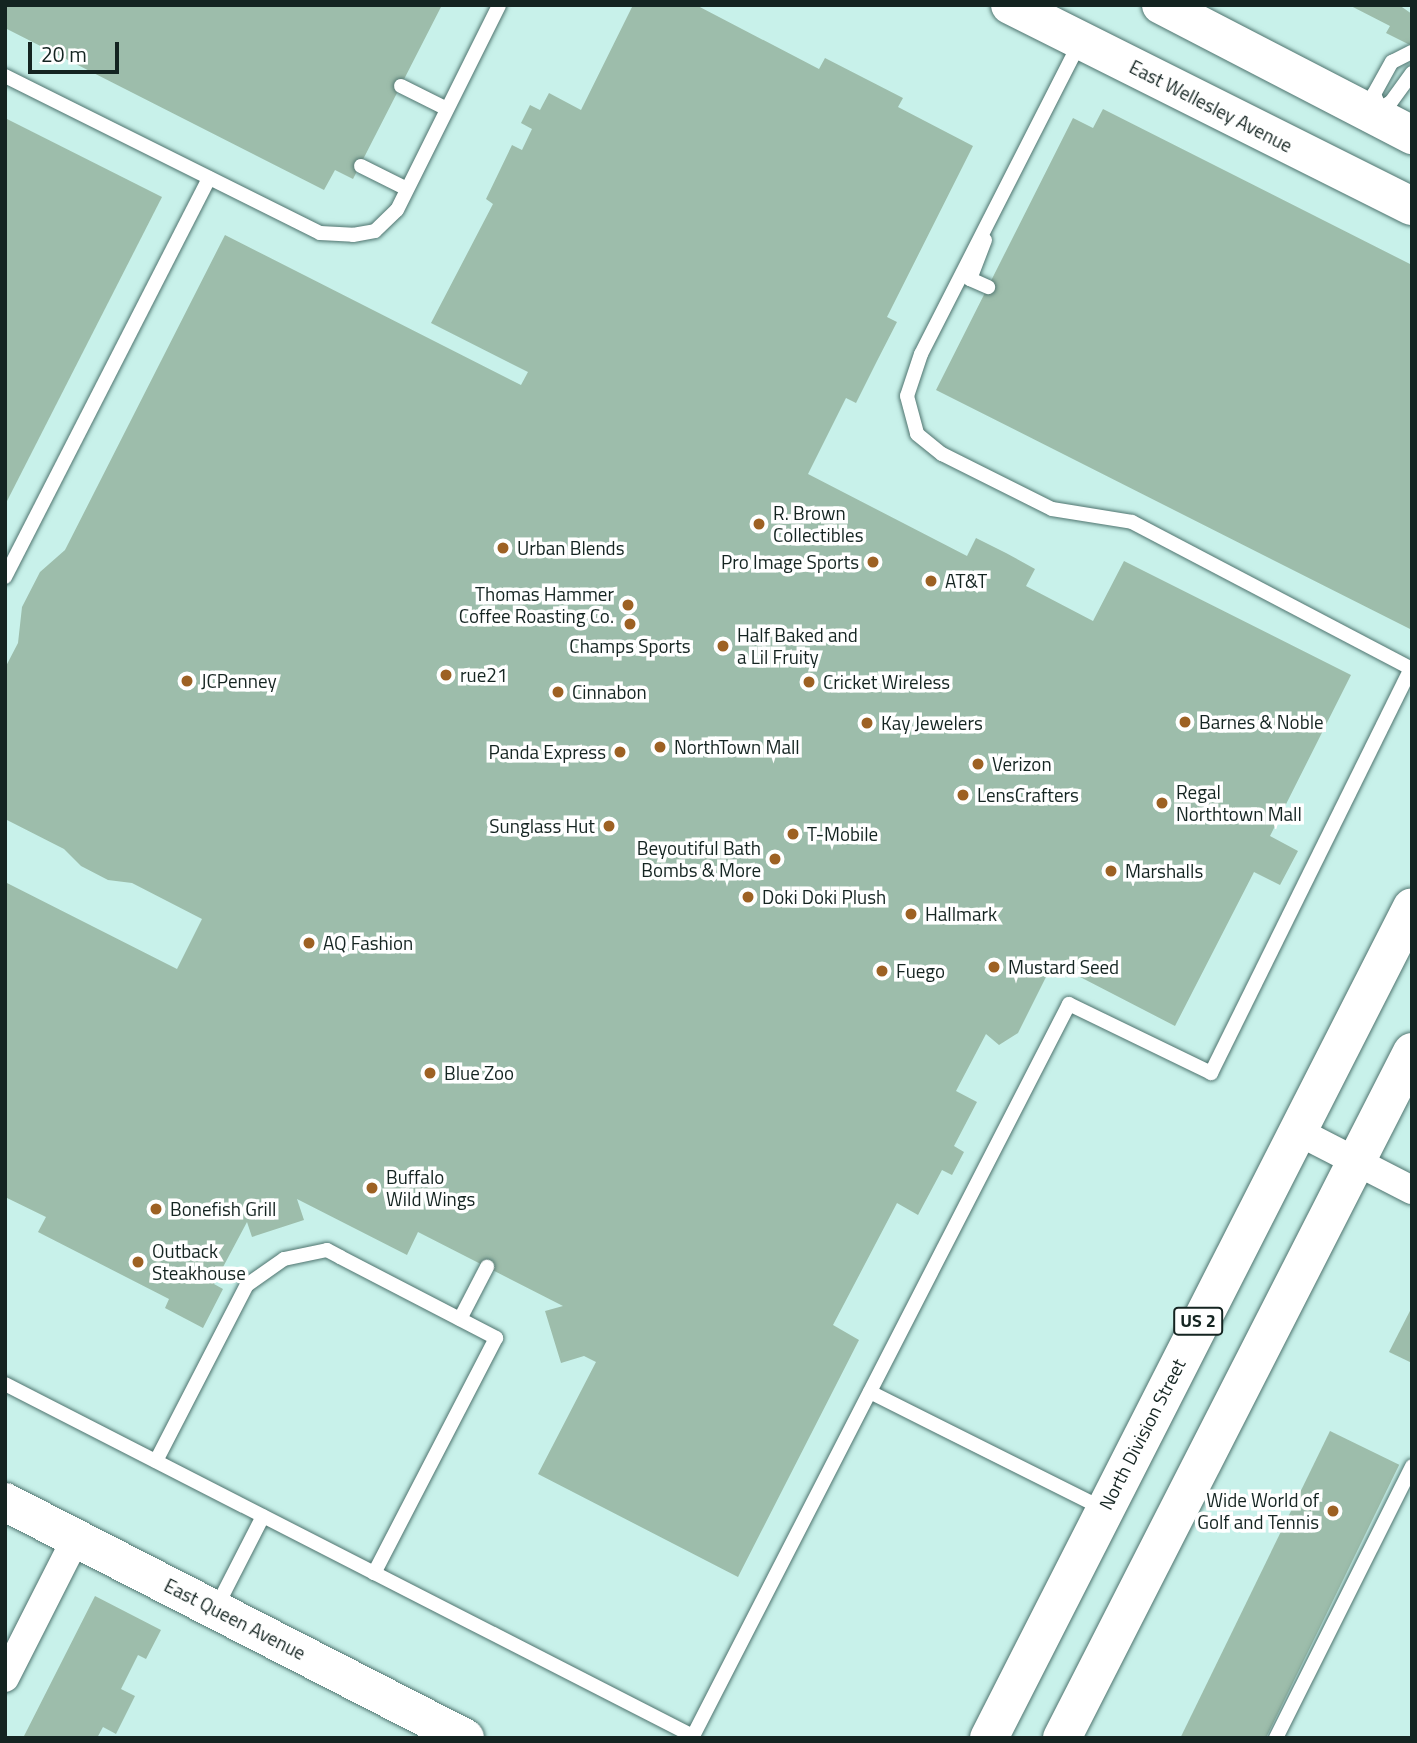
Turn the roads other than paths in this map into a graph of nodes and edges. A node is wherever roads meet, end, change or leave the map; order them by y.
1 (499, 5) edge
2 (1010, 5) edge
3 (1161, 5) edge
4 (1081, 41) junction
5 (1411, 57) edge
6 (1412, 73) edge
7 (5, 76) edge
8 (401, 86) dead end
9 (447, 109) junction
10 (1376, 111) junction
11 (1412, 135) edge
12 (360, 166) dead end
13 (209, 178) junction
14 (407, 189) junction
15 (1412, 206) edge
16 (988, 221) junction
17 (988, 286) dead end
18 (5, 577) edge
19 (1411, 669) edge
20 (1412, 907) edge
21 (1412, 1052) edge
22 (1297, 1131) junction
23 (1357, 1162) junction
24 (1412, 1190) edge
25 (487, 1267) dead end
26 (460, 1319) junction
27 (5, 1384) edge
28 (870, 1392) junction
29 (156, 1461) junction
30 (1412, 1466) edge
31 (5, 1502) edge
32 (1104, 1509) junction
33 (263, 1516) junction
34 (76, 1538) junction
35 (374, 1573) junction
36 (215, 1609) junction
37 (5, 1678) edge
38 (465, 1738) edge
39 (989, 1738) edge
40 (1062, 1738) edge
41 (1276, 1738) edge

1 - 9 lane
2 - 4 main road, East Wellesley Avenue
3 - 10 main road
4 - 15 main road, East Wellesley Avenue
4 - 16 lane
5 - 10 lane
6 - 10 lane
7 - 13 lane
8 - 9 lane
9 - 14 lane
10 - 11 main road
12 - 14 lane
13 - 14 lane
13 - 18 lane
16 - 17 lane
16 - 19 lane
19 - 28 lane
20 - 22 main road, North Division Street / US 2
21 - 23 main road
22 - 23 street
22 - 32 main road, North Division Street / US 2
23 - 24 street
23 - 40 main road
25 - 26 lane
26 - 29 lane
26 - 35 lane
27 - 29 lane
28 - 32 lane
28 - 35 lane
29 - 33 lane
30 - 41 lane
31 - 34 main road, East Queen Avenue
32 - 39 main road, North Division Street / US 2
33 - 35 lane
33 - 36 lane
34 - 36 main road, East Queen Avenue
34 - 37 street
36 - 38 main road, East Queen Avenue

